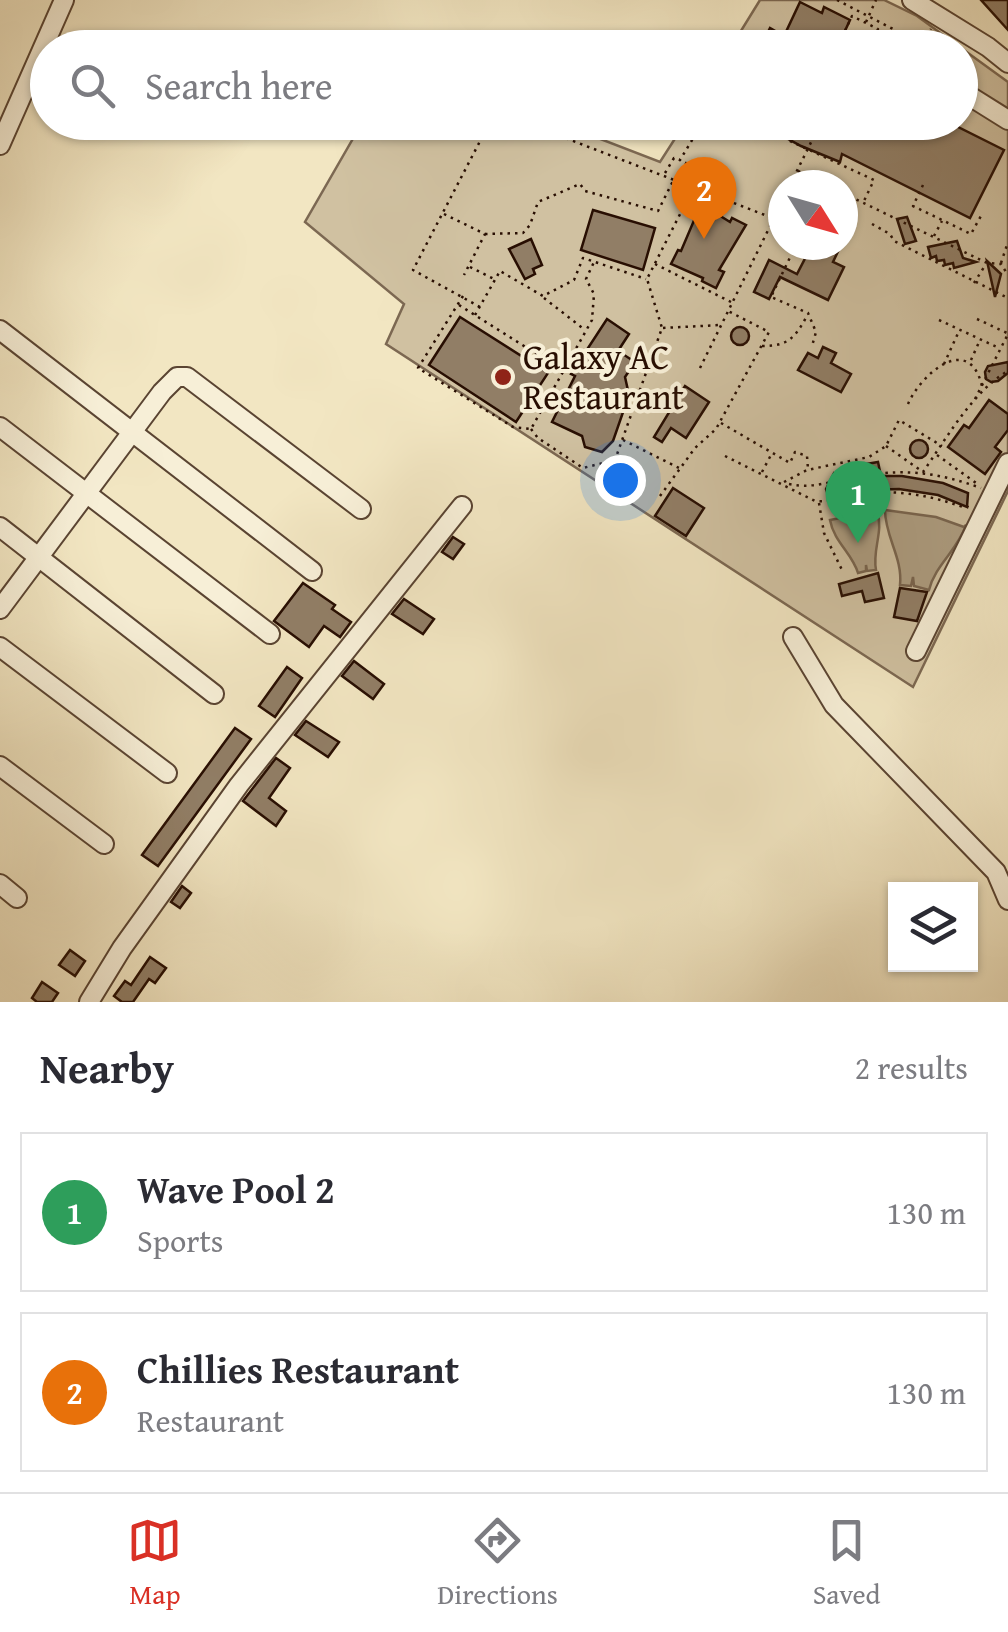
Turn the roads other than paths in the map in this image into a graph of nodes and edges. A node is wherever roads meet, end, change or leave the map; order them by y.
1 (64, 0) edge
2 (912, 0) edge
3 (51, 30) edge
4 (961, 30) edge
5 (978, 41) edge
6 (1008, 63) edge
7 (30, 78) edge
8 (978, 101) edge
9 (1008, 120) edge
10 (0, 146) edge
11 (0, 330) edge
12 (0, 427) edge
13 (132, 432) junction
14 (1008, 463) edge
15 (87, 493) junction
16 (462, 506) dead end
17 (361, 509) dead end
18 (0, 527) edge
19 (38, 557) junction
20 (312, 571) dead end
21 (0, 609) edge
22 (270, 634) dead end
23 (793, 637) dead end
24 (0, 646) edge
25 (916, 651) dead end
26 (214, 694) dead end
27 (0, 766) edge
28 (167, 773) dead end
29 (104, 844) dead end
30 (0, 884) edge
31 (17, 898) dead end
32 (1008, 900) edge
33 (89, 1002) edge

1 - 3 street
2 - 4 street
5 - 6 street
7 - 10 street
8 - 9 street
11 - 13 street
12 - 15 street
13 - 15 street
13 - 17 street
13 - 20 street
14 - 25 street
15 - 19 street
15 - 22 street
16 - 33 street
18 - 19 street
19 - 21 street
19 - 26 street
23 - 32 street
24 - 28 street
27 - 29 street
30 - 31 street

